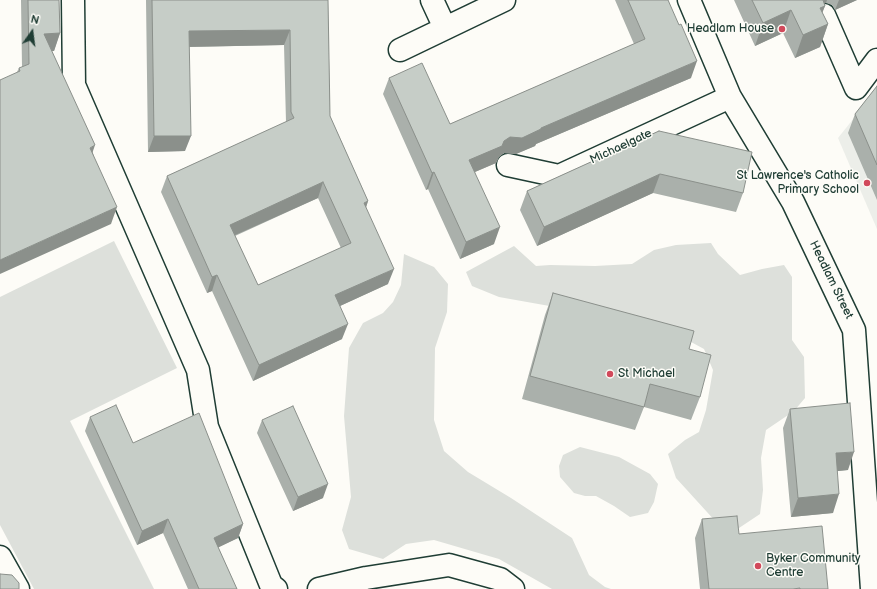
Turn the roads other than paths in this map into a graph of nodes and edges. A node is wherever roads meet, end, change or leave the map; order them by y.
1 (73, 0) edge
2 (432, 0) edge
3 (504, 0) edge
4 (689, 0) edge
5 (824, 15) edge
6 (445, 28) junction
7 (400, 50) dead end
8 (877, 60) edge
9 (730, 97) junction
10 (508, 165) dead end
11 (0, 557) edge
12 (18, 589) edge
13 (276, 589) edge
14 (319, 589) edge
15 (512, 589) edge
16 (872, 589) edge

1 - 13 street
2 - 6 street
3 - 6 street
4 - 9 street, Headlam Street
5 - 8 street
6 - 7 street
9 - 10 street, Michaelgate
9 - 16 street, Headlam Street
11 - 12 street
14 - 15 street

